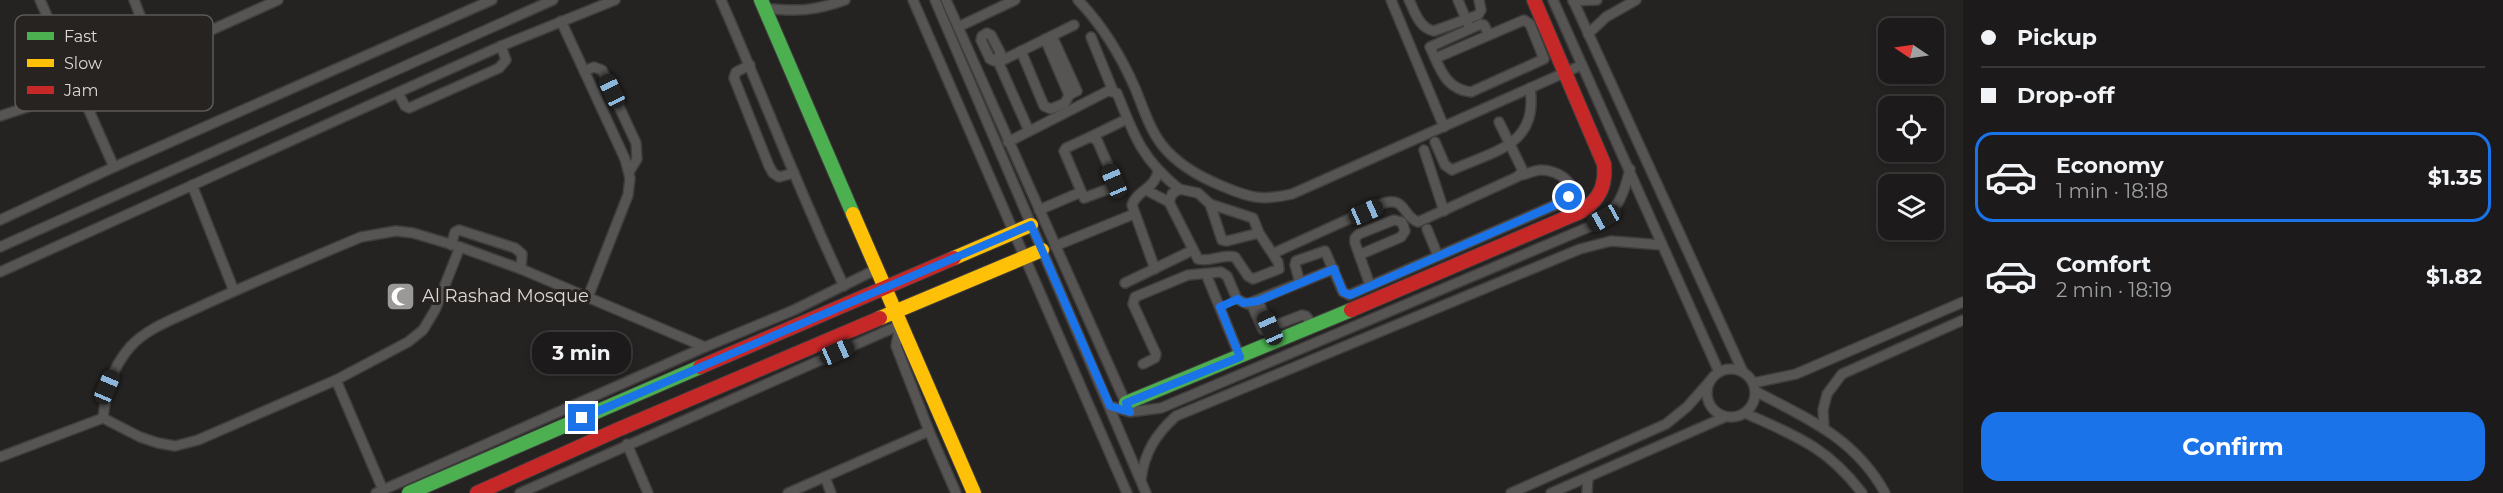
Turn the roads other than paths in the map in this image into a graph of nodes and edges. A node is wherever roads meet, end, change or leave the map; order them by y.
1 (40, 0) edge
2 (134, 0) edge
3 (278, 0) edge
4 (492, 0) edge
5 (553, 0) edge
6 (615, 0) edge
7 (721, 0) edge
8 (845, 0) edge
9 (913, 0) edge
10 (935, 0) edge
11 (946, 0) edge
12 (1015, 0) edge
13 (1078, 0) edge
14 (1391, 0) edge
15 (1409, 0) edge
16 (1458, 0) edge
17 (1479, 0) edge
18 (1534, 0) edge
19 (1553, 0) edge
20 (1573, 0) edge
21 (1597, 0) edge
22 (1636, 0) edge
23 (762, 4) edge
24 (46, 15) edge
25 (140, 15) edge
26 (1466, 19) junction
27 (561, 21) junction
28 (1074, 25) dead end
29 (958, 27) junction
30 (213, 29) edge
31 (1470, 29) junction
32 (1588, 34) junction
33 (1489, 35) junction
34 (1091, 37) dead end
35 (1048, 38) junction
36 (501, 46) junction
37 (1021, 51) junction
38 (1436, 58) junction
39 (750, 65) junction
40 (1582, 65) junction
41 (584, 71) junction
42 (1566, 72) junction
43 (1530, 88) junction
44 (1113, 91) junction
45 (398, 93) junction
46 (15, 111) edge
47 (88, 111) edge
48 (0, 116) edge
49 (1127, 119) junction
50 (1499, 122) dead end
51 (1444, 127) junction
52 (1029, 131) junction
53 (1090, 137) junction
54 (1008, 142) junction
55 (1435, 142) dead end
56 (1509, 144) junction
57 (1424, 150) dead end
58 (114, 166) junction
59 (1630, 169) junction
60 (1158, 171) junction
61 (629, 172) junction
62 (794, 173) junction
63 (1521, 175) junction
64 (192, 185) junction
65 (1179, 189) junction
66 (1146, 190) junction
67 (1081, 192) junction
68 (1169, 202) junction
69 (1210, 204) junction
70 (1040, 210) junction
71 (1444, 211) junction
72 (1134, 214) junction
73 (0, 220) edge
74 (1031, 225) junction
75 (1427, 229) dead end
76 (1013, 233) junction
77 (1259, 233) junction
78 (1227, 241) junction
79 (1662, 245) junction
80 (456, 246) junction
81 (0, 247) edge
82 (1048, 248) junction
83 (1193, 250) junction
84 (1274, 253) junction
85 (1231, 255) junction
86 (1359, 255) junction
87 (1438, 256) junction
88 (1024, 258) junction
89 (521, 269) junction
90 (877, 269) junction
91 (1155, 269) junction
92 (1334, 269) junction
93 (0, 272) edge
94 (1206, 274) junction
95 (1125, 283) dead end
96 (1300, 283) junction
97 (1370, 285) junction
98 (844, 286) junction
99 (884, 288) junction
100 (234, 291) junction
101 (588, 297) junction
102 (1238, 299) junction
103 (1254, 302) junction
104 (1963, 302) edge
105 (1220, 307) junction
106 (897, 319) junction
107 (1963, 320) edge
108 (1313, 326) junction
109 (705, 346) junction
110 (1240, 357) junction
111 (1143, 364) dead end
112 (1719, 372) junction
113 (1743, 372) junction
114 (336, 380) junction
115 (1710, 381) junction
116 (1754, 387) junction
117 (1171, 403) junction
118 (1110, 406) junction
119 (1128, 407) junction
120 (1745, 413) junction
121 (1176, 416) junction
122 (1725, 417) junction
123 (103, 418) junction
124 (1824, 427) junction
125 (929, 431) junction
126 (627, 444) junction
127 (0, 457) edge
128 (825, 477) junction
129 (1588, 478) junction
130 (1141, 480) junction
131 (380, 491) edge
132 (409, 493) edge
133 (477, 493) edge
134 (520, 493) edge
135 (648, 493) edge
136 (788, 493) edge
137 (831, 493) edge
138 (956, 493) edge
139 (974, 493) edge
140 (1126, 493) edge
141 (1146, 493) edge
142 (1510, 493) edge
143 (1553, 493) edge
144 (1587, 493) edge
145 (1862, 493) edge
146 (1885, 493) edge

1 - 24 street
2 - 25 street
3 - 30 street
4 - 58 street
5 - 81 street
6 - 27 street
7 - 39 street
8 - 23 street
9 - 76 street
10 - 74 street
11 - 29 street
12 - 29 street
13 - 51 street
14 - 51 street
15 - 26 street
16 - 26 street
17 - 26 street
18 - 42 street
19 - 40 street
20 - 21 street
20 - 32 street
22 - 32 street
23 - 90 street
26 - 31 street
27 - 36 street
27 - 41 street
28 - 35 street
29 - 54 street
31 - 33 street
31 - 38 street
32 - 113 street
33 - 38 street
33 - 38 street
34 - 44 street
35 - 37 street
35 - 37 street
36 - 45 street
36 - 45 street
37 - 52 street
39 - 62 street
39 - 62 street
40 - 42 street
40 - 59 street
41 - 61 street
41 - 61 street
42 - 43 street
42 - 108 street
43 - 51 street
43 - 56 street
44 - 49 street
44 - 52 street
45 - 64 street
46 - 48 street
47 - 58 street
49 - 53 street
49 - 60 street
50 - 56 street
52 - 54 street
53 - 67 street
53 - 67 street
54 - 70 street
55 - 56 street
56 - 63 street
57 - 71 street
58 - 73 street
59 - 79 street
59 - 117 street
60 - 65 street
60 - 66 street
61 - 101 street
62 - 98 street
63 - 71 street
63 - 87 street
64 - 93 street
64 - 100 street
65 - 68 street
65 - 69 street
66 - 68 street
66 - 72 street
67 - 70 street
68 - 83 street
69 - 77 street
69 - 78 street
70 - 82 street
71 - 84 street
72 - 82 street
72 - 91 street
74 - 76 street
74 - 82 street
75 - 87 street
76 - 88 street
76 - 99 street
77 - 78 street
77 - 84 street
78 - 85 street
79 - 112 street
79 - 121 street
80 - 89 street
80 - 89 street
80 - 100 street
80 - 114 street
82 - 88 street
82 - 118 street
82 - 119 street
83 - 85 street
83 - 91 street
84 - 85 street
86 - 86 street
86 - 97 street
87 - 97 street
88 - 106 street
88 - 140 street
89 - 101 street
90 - 98 street
90 - 99 street
91 - 95 street
92 - 96 street
92 - 96 street
92 - 97 street
94 - 102 street
94 - 105 street
94 - 111 street
96 - 103 street
98 - 109 street
99 - 106 street
99 - 132 street
100 - 123 street
101 - 109 street
102 - 103 street
102 - 105 street
103 - 108 street
104 - 116 street
105 - 110 street
106 - 125 street
106 - 126 street
106 - 133 street
106 - 139 street
107 - 124 street
108 - 110 street
109 - 131 street
110 - 119 street
112 - 113 street
112 - 115 street
113 - 116 street
114 - 123 street
114 - 131 street
115 - 122 street
115 - 142 street
116 - 120 street
116 - 124 street
117 - 119 street
117 - 121 street
118 - 119 street
118 - 130 street
120 - 122 street
120 - 145 street
121 - 130 street
122 - 129 street
123 - 127 street
124 - 146 street
125 - 128 street
125 - 138 street
126 - 134 street
126 - 135 street
128 - 136 street
128 - 137 street
129 - 143 street
129 - 144 street
130 - 141 street

